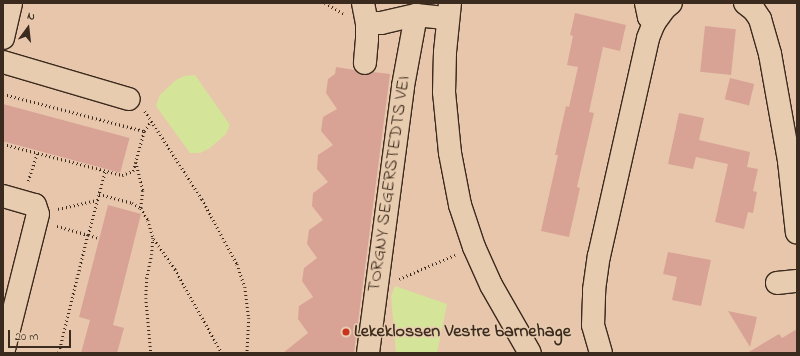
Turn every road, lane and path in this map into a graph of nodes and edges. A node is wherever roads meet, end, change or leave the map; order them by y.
1 (11, 3) edge
2 (646, 3) edge
3 (671, 3) edge
4 (745, 3) edge
5 (448, 11) edge
6 (365, 13) edge
7 (416, 15) junction
8 (654, 23) junction
9 (3, 38) edge
10 (3, 62) edge
11 (365, 63) dead end
12 (3, 94) edge
13 (130, 99) joint
14 (151, 121) junction
15 (144, 131) junction
16 (3, 144) edge
17 (37, 153) junction
18 (136, 161) junction
19 (105, 171) junction
20 (99, 194) junction
21 (13, 199) edge
22 (97, 200) junction
23 (76, 205) dead end
24 (141, 208) junction
25 (37, 221) junction
26 (797, 233) edge
27 (88, 235) junction
28 (97, 238) dead end
29 (153, 238) junction
30 (474, 247) junction
31 (376, 289) junction
32 (3, 353) edge
33 (59, 353) edge
34 (151, 353) edge
35 (222, 353) edge
36 (247, 353) edge
37 (368, 353) edge
38 (530, 353) edge
39 (601, 353) edge

1 - 9 street
2 - 8 street
3 - 8 street
4 - 26 street
5 - 7 street
5 - 30 street
6 - 7 street
6 - 11 street
7 - 31 street, TORGNY SEGERSTEDTS VEI
8 - 39 street
10 - 13 street
12 - 15 path
13 - 14 path
14 - 15 path
14 - 36 path
15 - 18 path
16 - 17 path
17 - 19 path
17 - 21 path
18 - 19 path
18 - 24 path
19 - 20 path
20 - 22 path
20 - 24 path
21 - 25 street
22 - 23 path
22 - 27 path
24 - 29 path
25 - 27 path
25 - 32 street
27 - 28 path
27 - 33 path
29 - 34 path
29 - 35 path
30 - 31 path
30 - 38 street
31 - 37 street, TORGNY SEGERSTEDTS VEI

